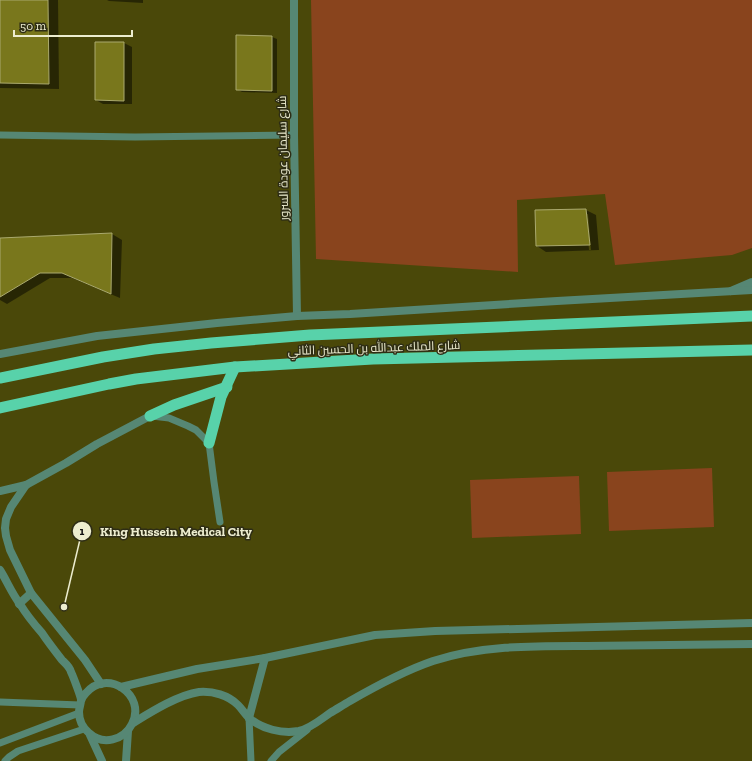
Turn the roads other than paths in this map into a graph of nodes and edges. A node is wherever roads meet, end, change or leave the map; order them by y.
1 (294, 0) edge
2 (0, 135) edge
3 (294, 135) junction
4 (752, 282) edge
5 (752, 290) edge
6 (728, 292) junction
7 (750, 315) edge
8 (297, 316) junction
9 (752, 350) edge
10 (0, 354) edge
11 (235, 367) junction
12 (0, 378) edge
13 (227, 387) junction
14 (0, 408) edge
15 (150, 416) junction
16 (209, 443) junction
17 (26, 485) junction
18 (0, 491) edge
19 (220, 522) dead end
20 (0, 570) edge
21 (31, 593) junction
22 (20, 604) junction
23 (752, 622) edge
24 (752, 644) edge
25 (265, 658) junction
26 (101, 684) junction
27 (121, 687) junction
28 (0, 702) edge
29 (80, 706) junction
30 (249, 718) junction
31 (133, 723) junction
32 (309, 728) junction
33 (128, 731) junction
34 (87, 732) junction
35 (0, 743) edge
36 (6, 761) edge
37 (102, 761) edge
38 (126, 761) edge
39 (251, 761) edge
40 (271, 761) edge

1 - 3 street, شارع سليمان عودة السرور
2 - 3 lane
3 - 8 street, شارع سليمان عودة السرور
4 - 6 street
5 - 6 street
6 - 8 street
7 - 12 highway, شارع الملك عبدالله بن الحسين الثاني
8 - 10 street
9 - 11 highway, شارع الملك عبدالله بن الحسين الثاني
11 - 13 highway
11 - 14 highway, شارع الملك عبدالله بن الحسين الثاني
13 - 15 highway
13 - 16 highway
15 - 16 lane
15 - 17 street
16 - 19 lane
17 - 18 street
17 - 21 street
20 - 22 street
21 - 22 street
21 - 26 street
22 - 29 street
23 - 25 street
24 - 32 street
25 - 27 street
25 - 30 street
26 - 27 street
26 - 29 street
27 - 31 street
28 - 29 lane
29 - 34 street
29 - 35 lane
30 - 31 street
30 - 32 street
30 - 39 lane
31 - 33 street
32 - 40 lane
33 - 34 street
33 - 38 street
34 - 36 lane
34 - 37 street

